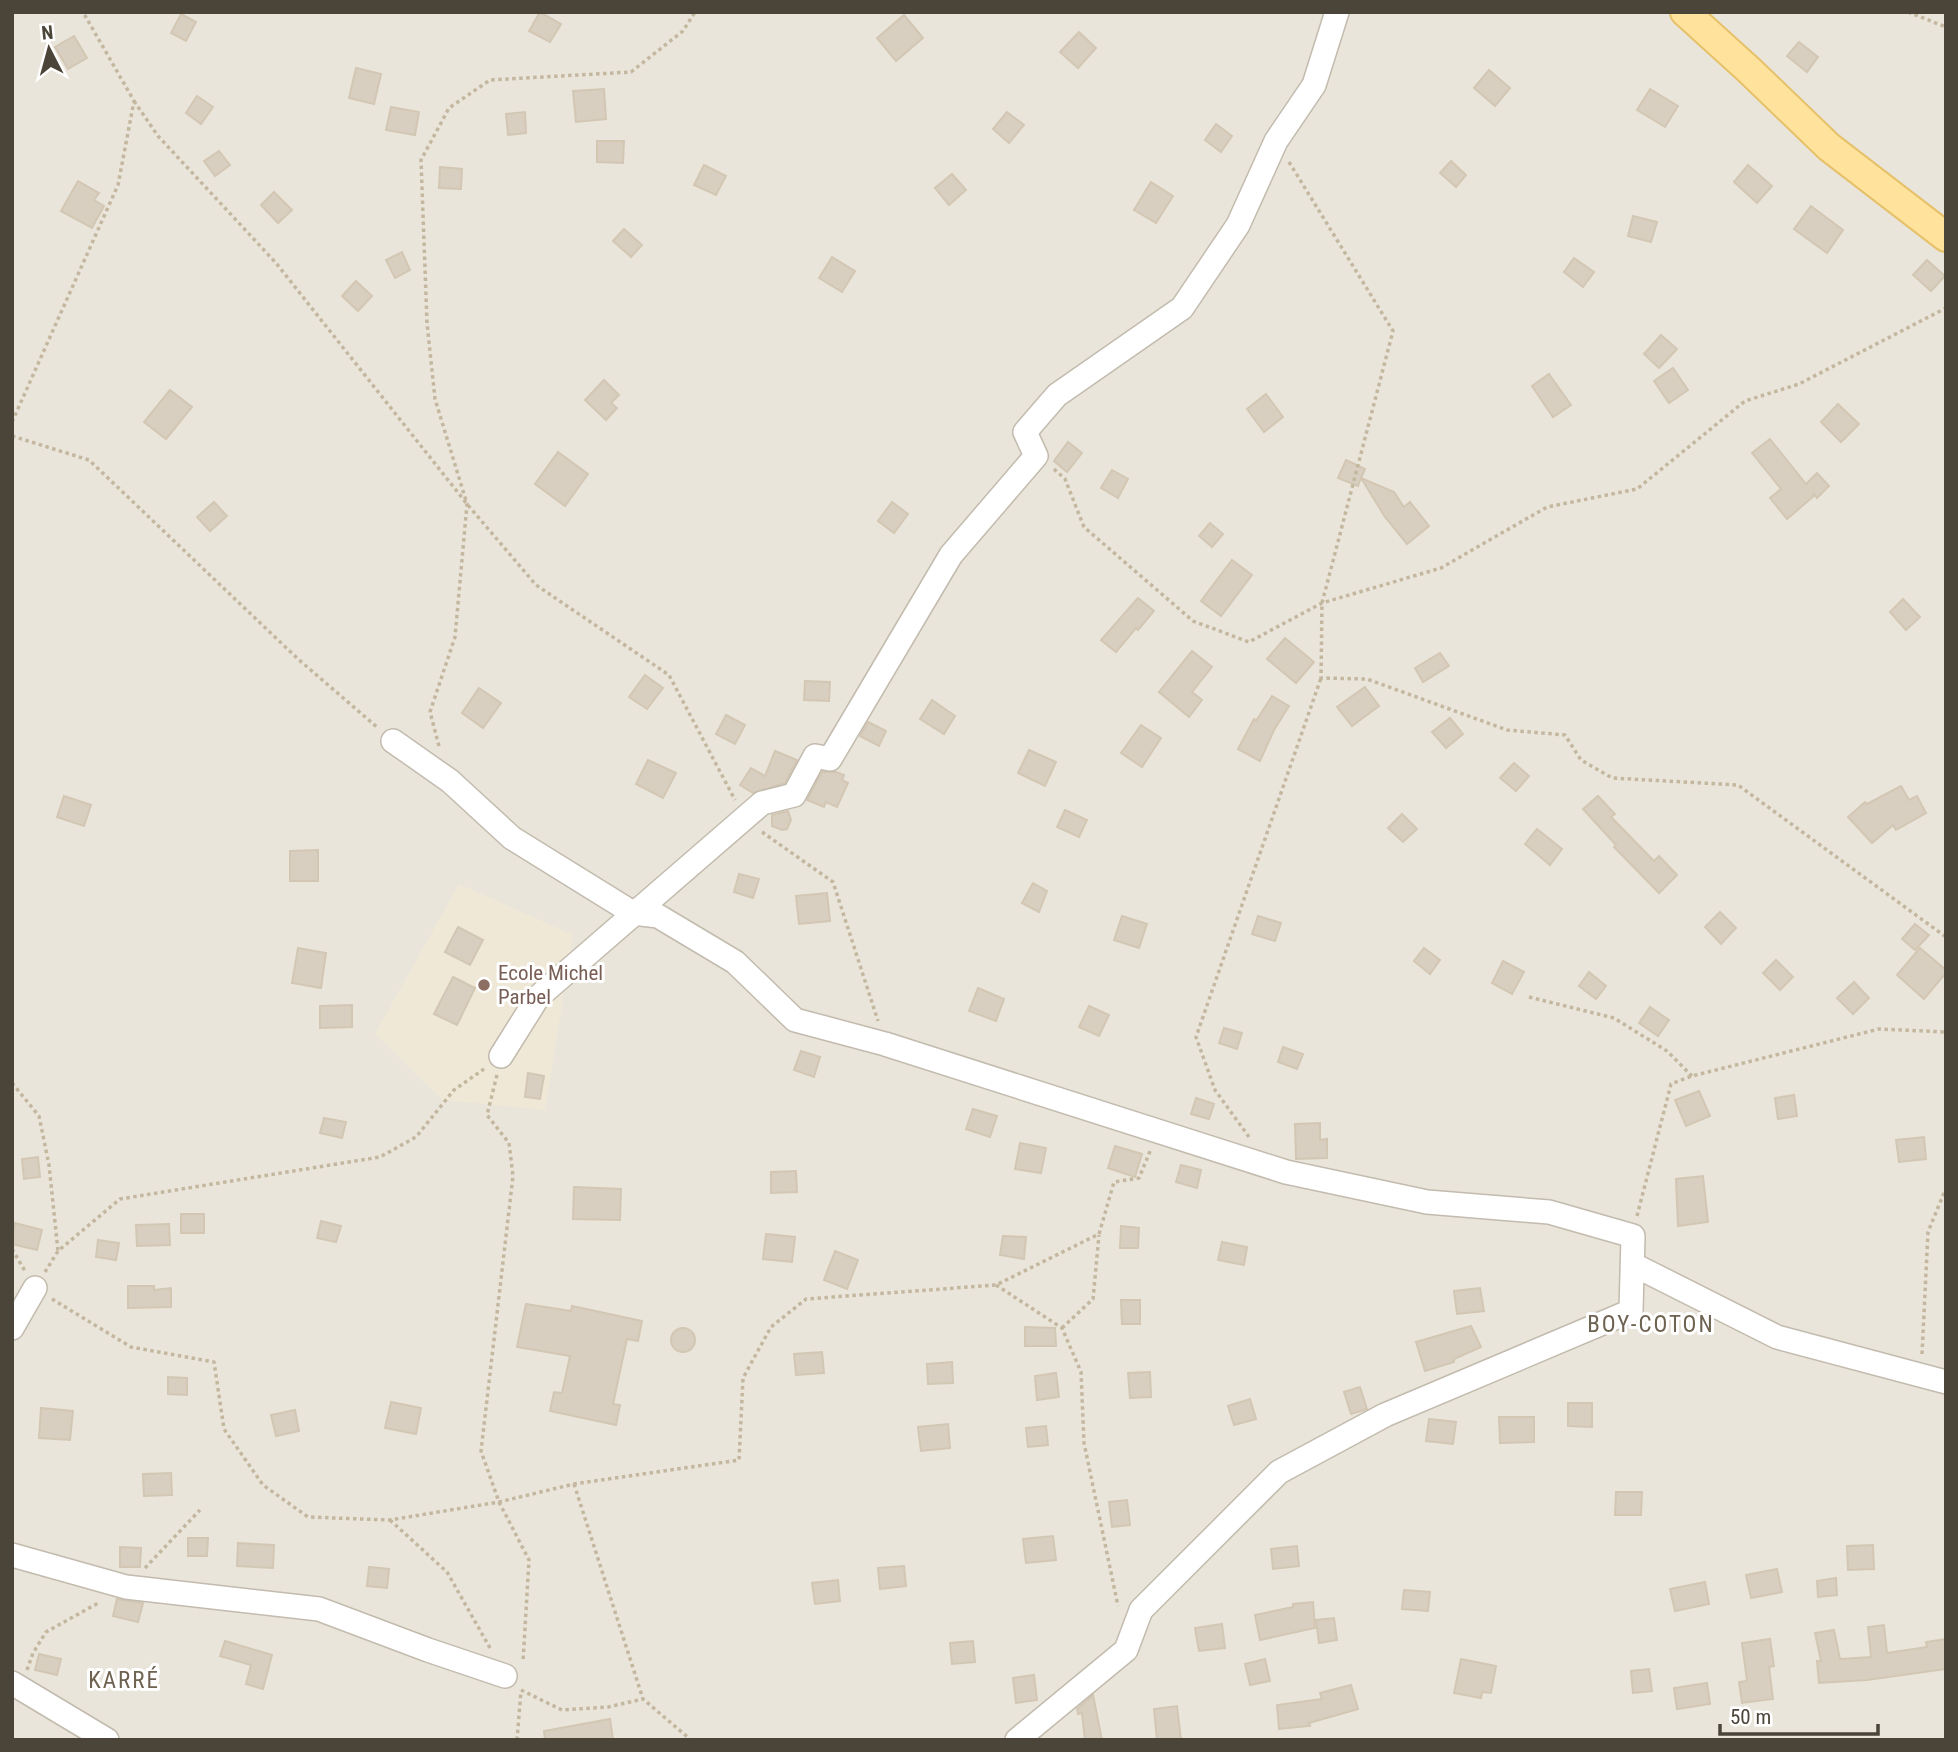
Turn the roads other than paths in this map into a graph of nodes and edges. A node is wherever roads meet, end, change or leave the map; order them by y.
1 (1337, 12) edge
2 (1685, 12) edge
3 (1946, 237) edge
4 (393, 741) road end
5 (633, 913) junction
6 (501, 1056) road end
7 (1634, 1265) junction
8 (35, 1288) road end
9 (12, 1328) edge
10 (1946, 1382) edge
11 (12, 1555) edge
12 (516, 1677) road end
13 (12, 1683) edge
14 (107, 1740) edge
15 (1017, 1740) edge

1 - 5 street
2 - 3 main road
4 - 5 street
5 - 6 street
5 - 7 street
7 - 10 street
7 - 15 street
8 - 9 street
11 - 12 street
13 - 14 street

